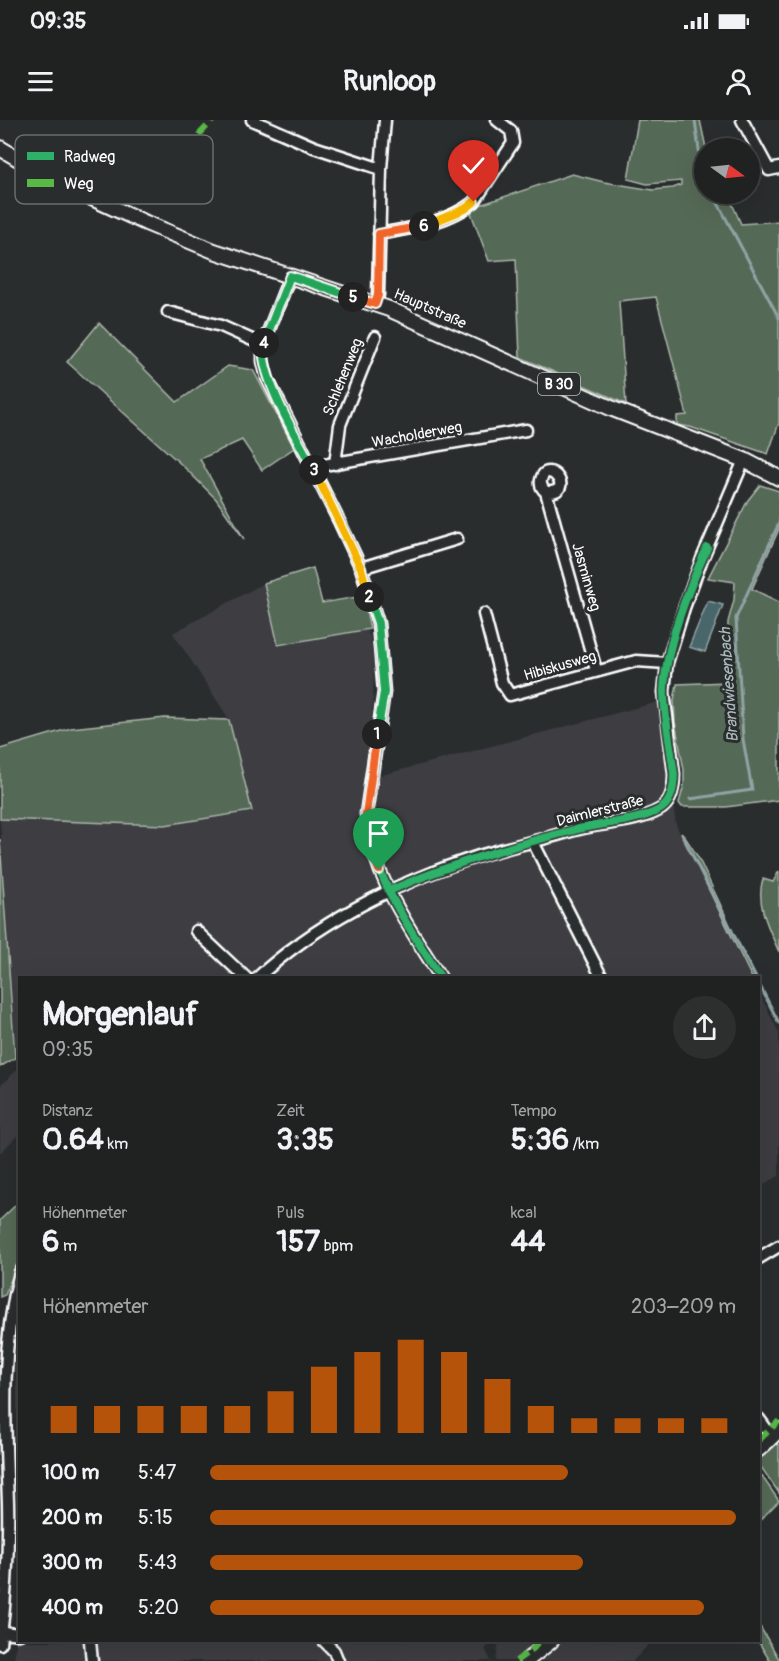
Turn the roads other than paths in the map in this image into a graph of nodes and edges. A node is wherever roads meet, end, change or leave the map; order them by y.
1 (252, 120) edge
2 (385, 120) edge
3 (497, 120) edge
4 (742, 120) edge
5 (0, 148) edge
6 (15, 158) edge
7 (779, 168) edge
8 (381, 169) junction
9 (102, 204) edge
10 (379, 234) junction
11 (290, 276) junction
12 (375, 304) junction
13 (168, 312) dead end
14 (375, 337) dead end
15 (263, 345) junction
16 (526, 430) dead end
17 (744, 460) junction
18 (335, 464) junction
19 (312, 467) junction
20 (779, 478) edge
21 (546, 492) dead end
22 (457, 539) dead end
23 (361, 568) junction
24 (484, 614) dead end
25 (667, 663) junction
26 (596, 670) junction
27 (533, 842) junction
28 (389, 891) junction
29 (196, 931) dead end
30 (244, 976) edge
31 (261, 976) edge
32 (440, 976) edge
33 (601, 976) edge
34 (779, 1246) edge
35 (760, 1257) edge
36 (18, 1278) edge
37 (760, 1420) edge
38 (776, 1434) edge
39 (760, 1448) edge
40 (18, 1634) edge
41 (1, 1638) edge
42 (90, 1642) edge
43 (325, 1642) edge
44 (550, 1642) edge
45 (92, 1661) edge
46 (338, 1661) edge
47 (526, 1661) edge

1 - 8 street
2 - 8 street
3 - 10 street
4 - 7 street
5 - 6 main road, Hauptstraße / B 30
8 - 10 street
9 - 11 main road, Hauptstraße / B 30
10 - 12 street
11 - 12 main road, Hauptstraße / B 30
11 - 15 street
12 - 17 main road, Hauptstraße / B 30
13 - 15 street
14 - 18 street, Schlehenweg
15 - 19 street
16 - 18 street, Wacholderweg
17 - 20 main road, Hauptstraße / B 30
17 - 25 street, Daimlerstraße
18 - 19 street, Wacholderweg
19 - 23 street
21 - 26 street, Jasminweg
22 - 23 street
23 - 28 street
24 - 26 street, Hibiskusweg
25 - 26 street, Hibiskusweg
25 - 27 street, Daimlerstraße
27 - 28 street, Daimlerstraße
27 - 33 street
28 - 31 street, Daimlerstraße
28 - 32 street
29 - 30 street
34 - 35 street
36 - 41 street
37 - 38 street
38 - 39 main road
40 - 41 street
42 - 45 street
43 - 46 street
44 - 47 main road

